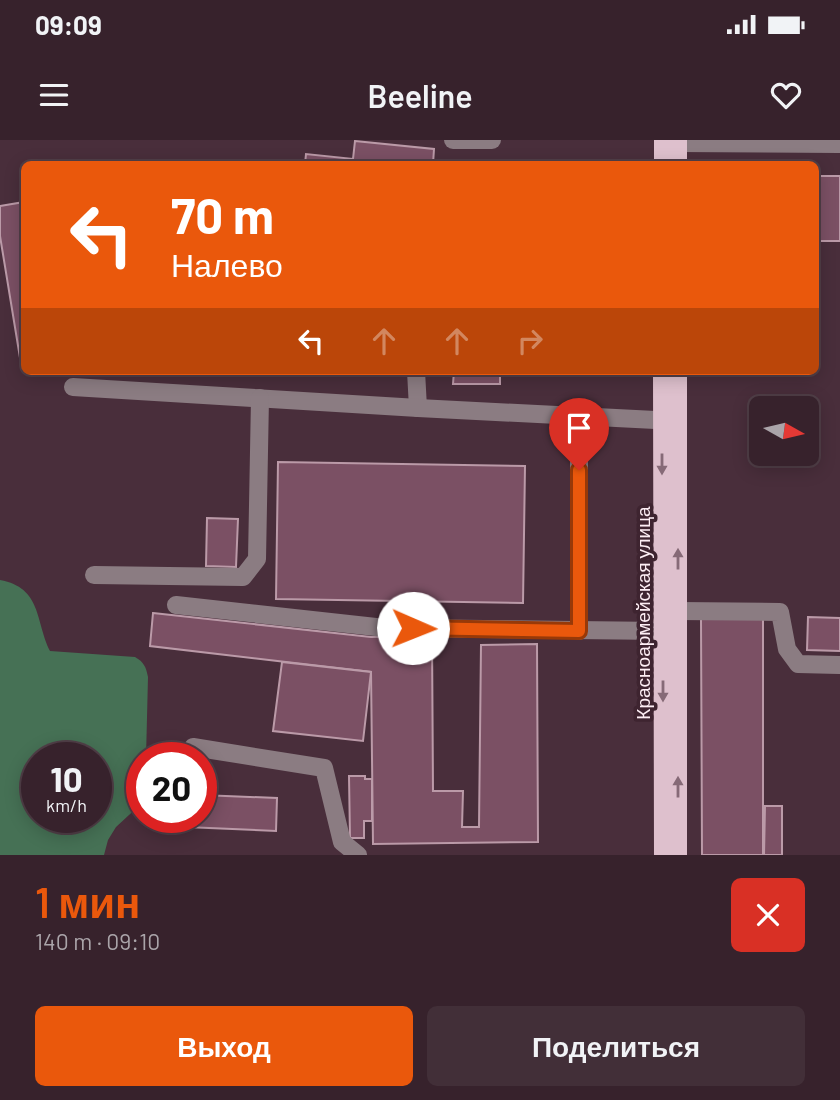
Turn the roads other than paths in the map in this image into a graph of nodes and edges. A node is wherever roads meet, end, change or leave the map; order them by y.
1 (453, 140) edge
2 (492, 140) edge
3 (673, 141) edge
4 (840, 144) edge
5 (664, 161) edge
6 (677, 161) edge
7 (416, 375) edge
8 (663, 375) edge
9 (677, 375) edge
10 (73, 387) dead end
11 (260, 398) junction
12 (418, 408) junction
13 (579, 416) junction
14 (670, 421) junction
15 (94, 575) dead end
16 (176, 605) dead end
17 (678, 611) junction
18 (579, 631) junction
19 (663, 631) junction
20 (839, 665) edge
21 (217, 751) edge
22 (358, 855) edge
23 (663, 855) edge
24 (678, 855) edge

1 - 2 lane
3 - 4 lane
3 - 5 main road
3 - 6 main road
7 - 12 lane
8 - 14 main road, Красноармейская улица
9 - 14 main road, Красноармейская улица
10 - 11 lane
11 - 12 lane
11 - 15 lane
12 - 13 lane
13 - 14 lane
13 - 18 lane
17 -> 14 main road, Красноармейская улица
14 -> 19 main road, Красноармейская улица
16 - 18 lane
17 - 20 lane
24 -> 17 main road, Красноармейская улица
18 - 19 lane
19 -> 23 main road, Красноармейская улица
21 - 22 lane

